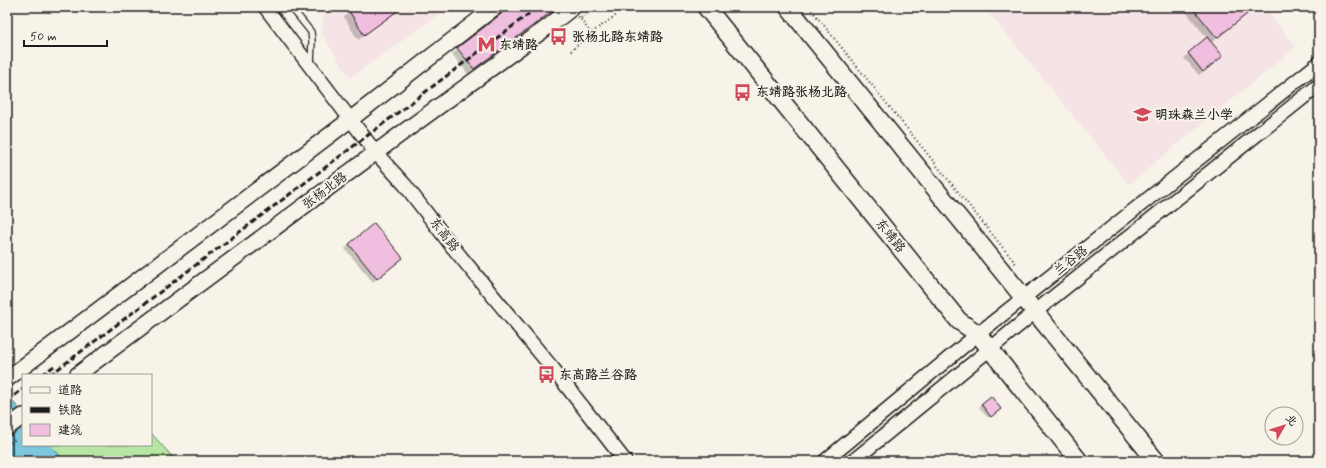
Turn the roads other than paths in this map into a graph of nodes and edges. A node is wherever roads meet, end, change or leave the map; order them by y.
1 (265, 7) edge
2 (291, 7) edge
3 (495, 7) edge
4 (572, 7) edge
5 (706, 7) edge
6 (788, 7) edge
7 (1319, 63) edge
8 (310, 66) junction
9 (1319, 85) edge
10 (351, 119) junction
11 (376, 153) junction
12 (1024, 298) junction
13 (1035, 312) junction
14 (978, 334) junction
15 (989, 349) junction
16 (78, 374) edge
17 (7, 379) edge
18 (22, 417) edge
19 (7, 428) edge
20 (625, 461) edge
21 (825, 461) edge
22 (853, 461) edge
23 (1079, 461) edge
24 (1156, 461) edge

1 - 8 street, 东高路
2 - 8 lane
3 - 10 main road
4 - 11 main road, 张杨北路
5 - 14 main road, 东靖路
6 - 12 main road
7 - 12 street, 兰谷路
8 - 10 street, 东高路
9 - 13 street, 兰谷路
10 - 11 street, 东高路
10 - 17 main road
11 - 16 main road, 张杨北路
11 - 20 street, 东高路
12 - 13 main road
12 - 14 street, 兰谷路
13 - 15 street, 兰谷路
13 - 24 main road
14 - 15 main road, 东靖路
14 - 21 street, 兰谷路
15 - 22 street, 兰谷路
15 - 23 main road, 东靖路
18 - 19 main road

